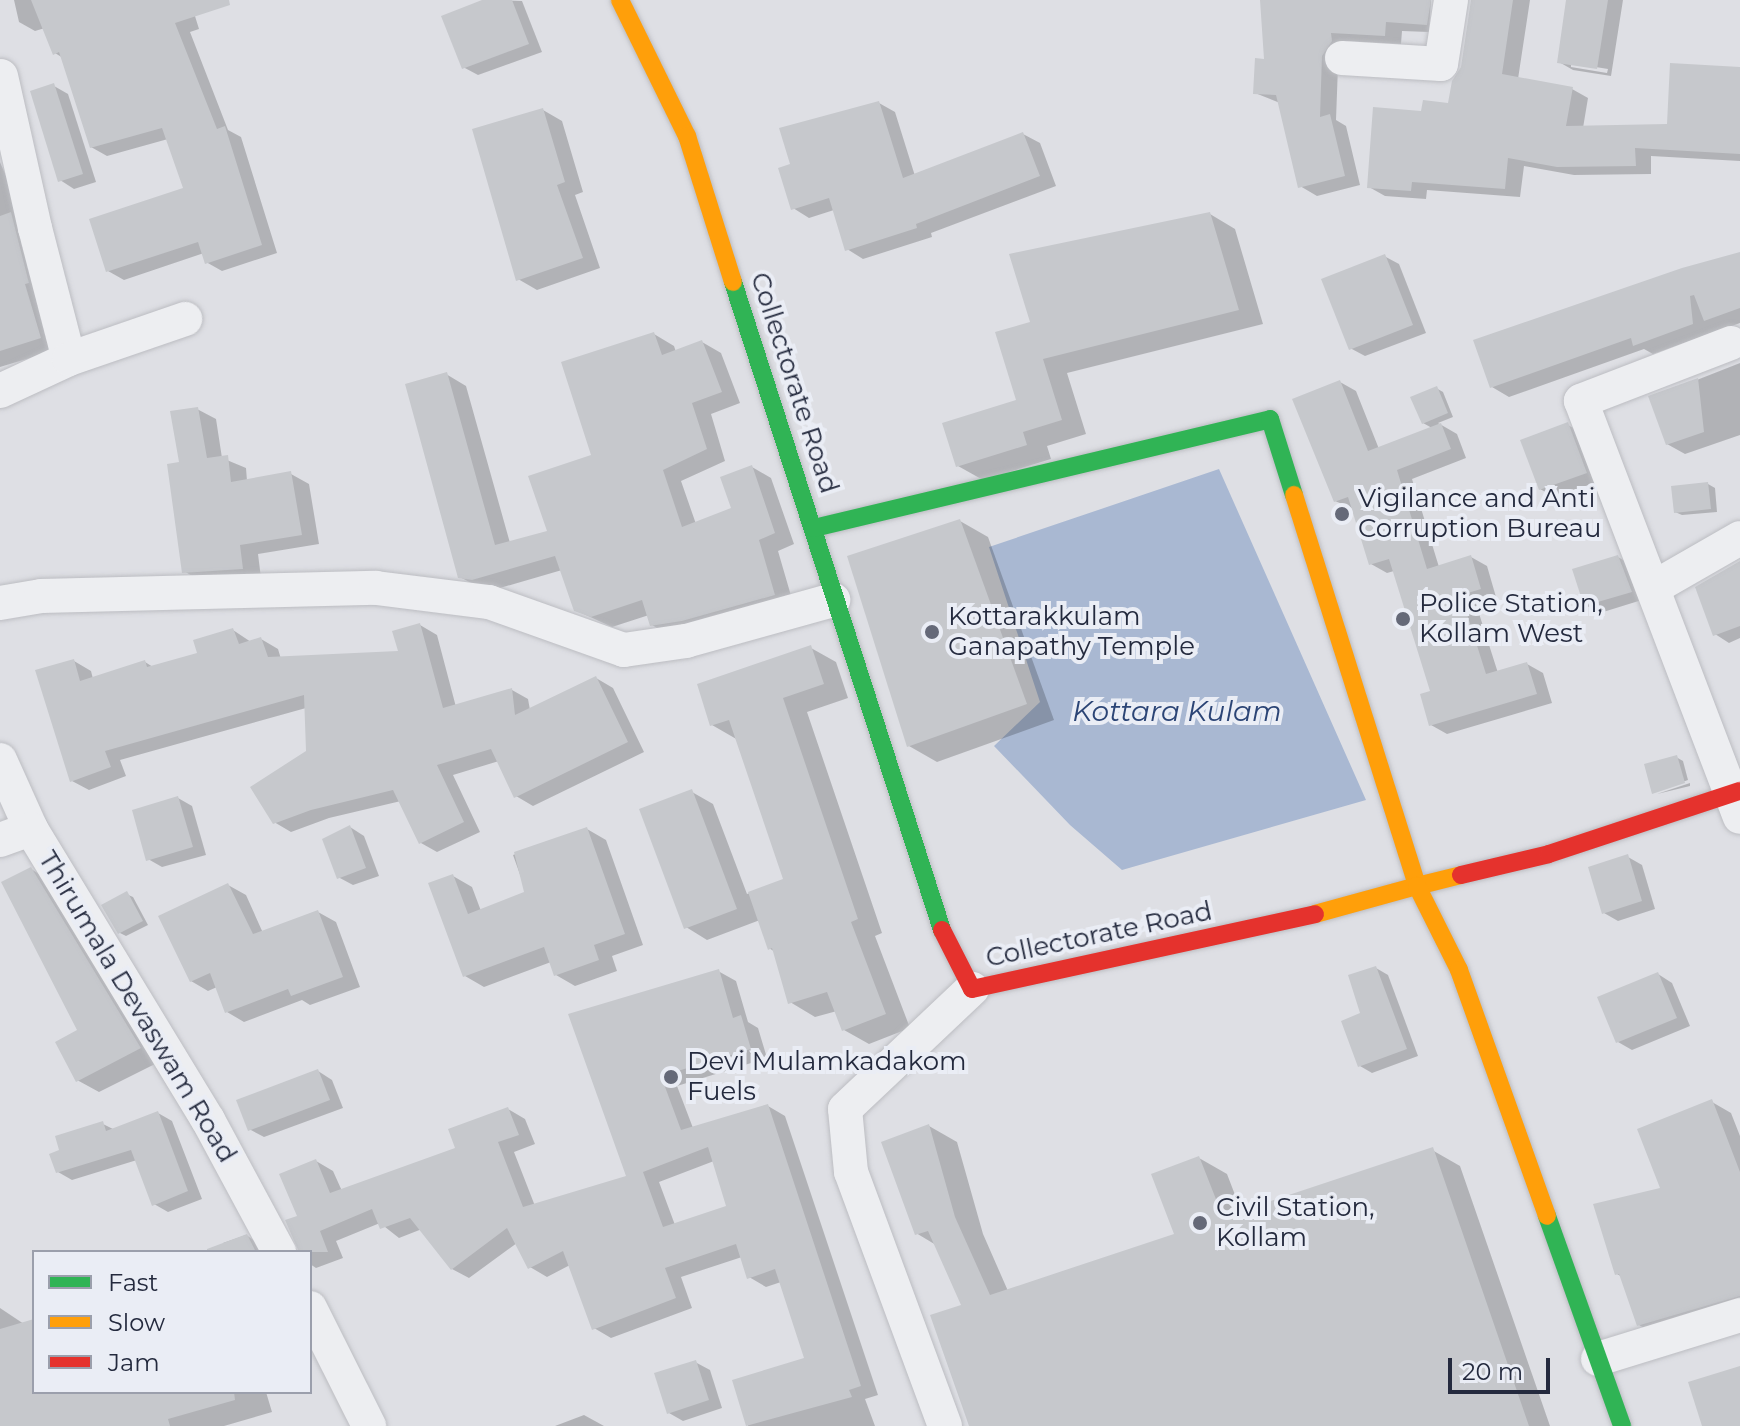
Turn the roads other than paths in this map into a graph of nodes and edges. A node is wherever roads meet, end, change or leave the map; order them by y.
1 (620, 0) edge
2 (1451, 0) edge
3 (1342, 58) dead end
4 (1, 76) edge
5 (185, 319) dead end
6 (1731, 343) dead end
7 (69, 359) junction
8 (0, 391) edge
9 (814, 528) junction
10 (1740, 538) edge
11 (1653, 588) junction
12 (833, 600) junction
13 (0, 603) edge
14 (0, 760) edge
15 (1737, 800) edge
16 (16, 834) edge
17 (1417, 886) junction
18 (972, 989) junction
19 (278, 1250) edge
20 (312, 1312) edge
21 (1740, 1315) edge
22 (1598, 1359) junction
23 (369, 1426) edge
24 (945, 1426) edge
25 (1622, 1426) edge

1 - 9 main road, Collectorate Road
2 - 3 street
4 - 7 street
5 - 7 street
6 - 11 street
7 - 8 street
9 - 12 main road, Collectorate Road
9 - 17 main road
10 - 11 street
11 - 15 street
12 - 13 street
12 - 18 main road, Collectorate Road
14 - 16 street, Thirumala Devaswam Road
15 - 17 main road, Collectorate Road
16 - 19 street, Thirumala Devaswam Road
17 - 18 main road, Collectorate Road
17 - 22 main road
18 - 24 street
20 - 23 street
21 - 22 street
22 - 25 main road

